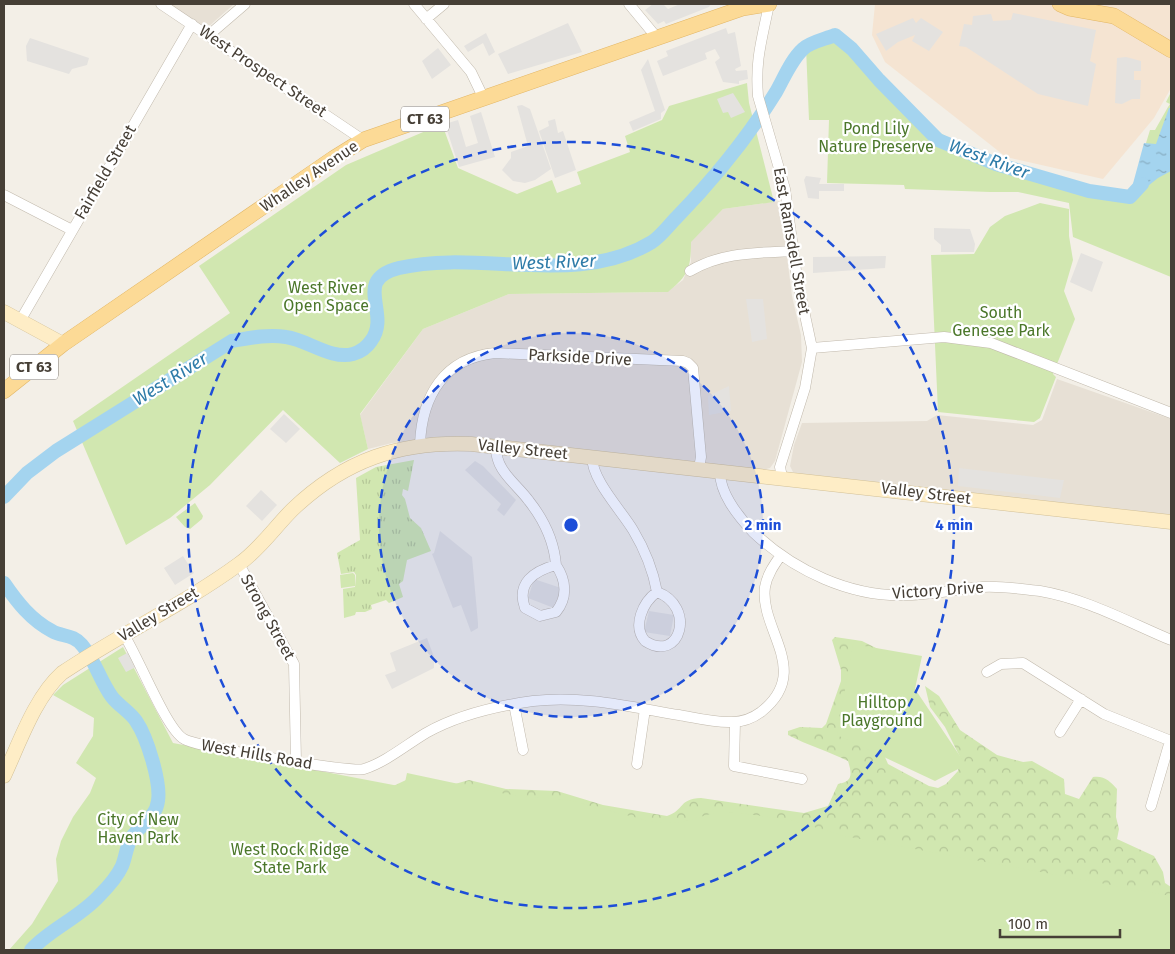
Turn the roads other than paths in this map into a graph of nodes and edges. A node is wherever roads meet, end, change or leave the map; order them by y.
1 (161, 4) edge
2 (245, 4) edge
3 (414, 4) edge
4 (444, 4) edge
5 (629, 4) edge
6 (769, 4) edge
7 (1060, 4) edge
8 (1113, 10) edge
9 (426, 19) junction
10 (192, 24) junction
11 (209, 35) junction
12 (658, 39) junction
13 (1171, 50) edge
14 (484, 99) junction
15 (363, 140) junction
16 (4, 195) edge
17 (72, 230) junction
18 (792, 251) junction
19 (690, 271) dead end
20 (4, 312) edge
21 (20, 321) junction
22 (64, 344) junction
23 (812, 348) junction
24 (4, 391) edge
25 (1171, 412) edge
26 (420, 444) junction
27 (496, 446) junction
28 (592, 457) junction
29 (699, 468) junction
30 (720, 470) junction
31 (782, 477) junction
32 (1171, 522) edge
33 (781, 555) junction
34 (239, 564) junction
35 (556, 564) junction
36 (657, 592) junction
37 (124, 635) junction
38 (1171, 640) edge
39 (987, 672) dead end
40 (1081, 699) junction
41 (514, 704) junction
42 (645, 709) junction
43 (735, 722) junction
44 (1060, 732) dead end
45 (1171, 741) edge
46 (523, 750) dead end
47 (296, 761) junction
48 (637, 764) dead end
49 (4, 776) edge
50 (802, 779) dead end
51 (1151, 806) dead end

1 - 10 street, West Prospect Street
2 - 11 street
3 - 9 street
4 - 9 street
5 - 12 street
6 - 12 main road, Whalley Avenue / CT 63
6 - 18 street, East Ramsdell Street
7 - 8 main road
8 - 13 main road
9 - 14 street
10 - 11 street, West Prospect Street
10 - 17 street, Fairfield Street
11 - 15 street, West Prospect Street
12 - 14 main road, Whalley Avenue / CT 63
14 - 15 main road, Whalley Avenue / CT 63
15 - 22 main road, Whalley Avenue / CT 63
16 - 17 street
17 - 21 street, Fairfield Street
18 - 19 street
18 - 23 street, East Ramsdell Street
20 - 21 street
21 - 22 street
22 - 24 main road, Whalley Avenue / CT 63
23 - 25 street
23 - 31 street, East Ramsdell Street
26 - 27 street, Valley Street
26 - 29 street, Parkside Drive
26 - 34 street, Valley Street
27 - 28 street, Valley Street
27 - 35 street
28 - 29 street, Valley Street
28 - 36 street
29 - 30 street, Valley Street
30 - 31 street, Valley Street
30 - 33 street, Victory Drive
31 - 32 street, Valley Street
33 - 38 street, Victory Drive
33 - 43 street
34 - 37 street, Valley Street
34 - 47 street, Strong Street
35 - 35 street
36 - 36 street
37 - 47 street, West Hills Road
37 - 49 street, Valley Street
39 - 40 street
40 - 44 street
40 - 45 street
41 - 42 street
41 - 46 street
41 - 47 street, West Hills Road
42 - 43 street
42 - 48 street
43 - 50 street
45 - 51 street

